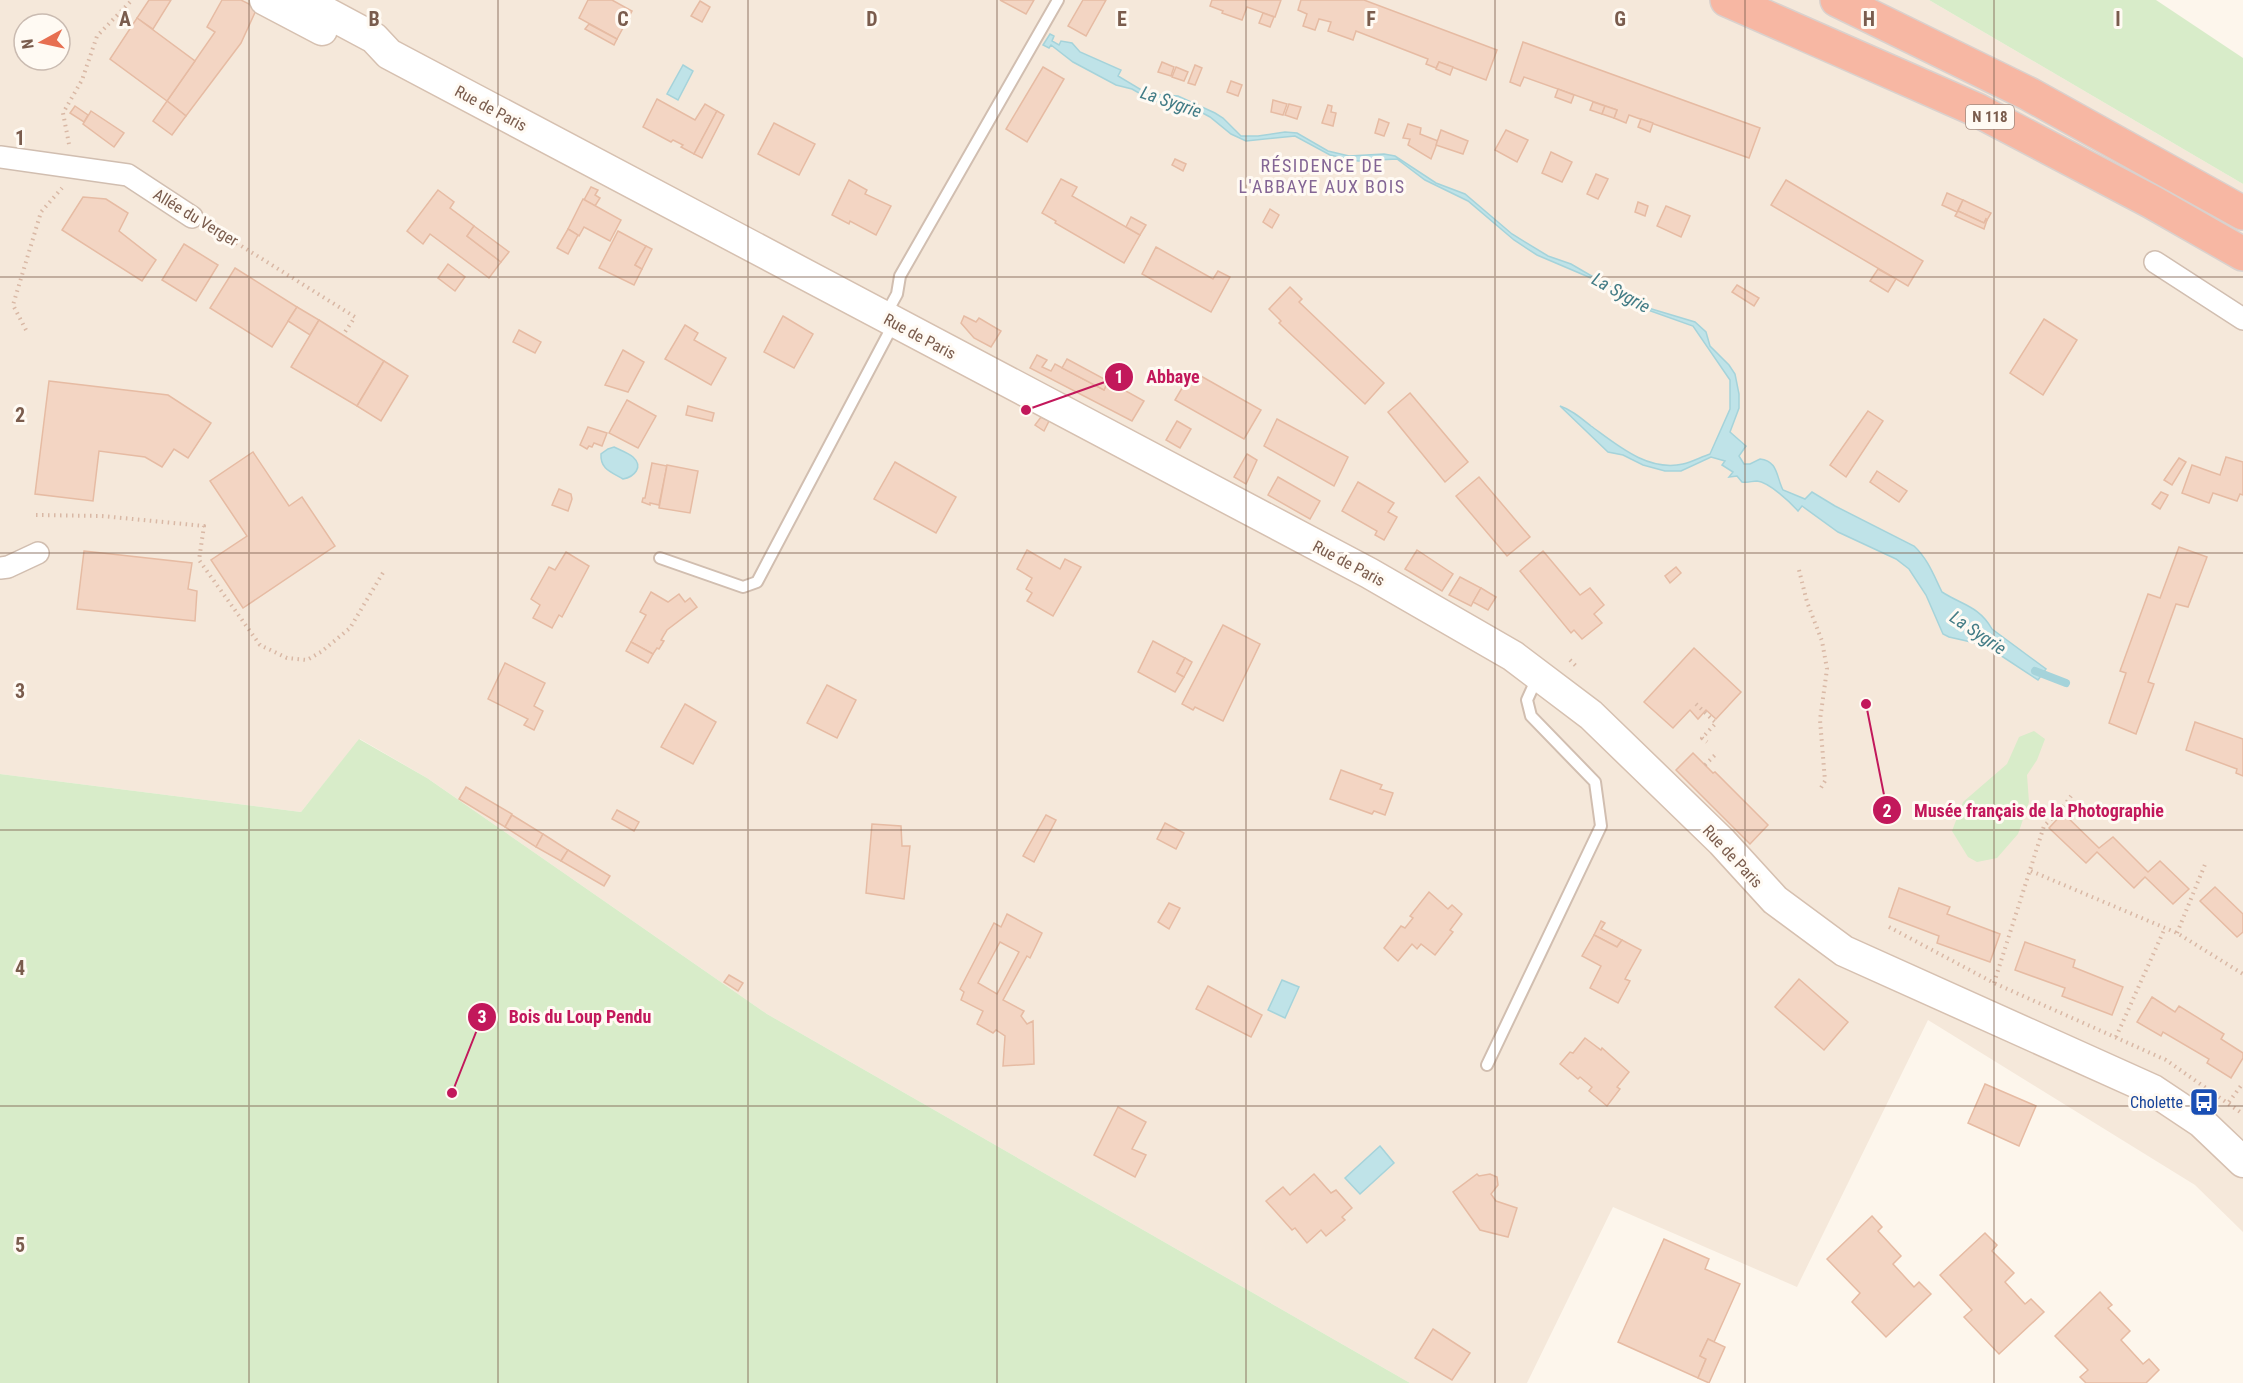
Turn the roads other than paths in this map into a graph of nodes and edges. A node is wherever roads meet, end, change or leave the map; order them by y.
1 (265, 0) edge
2 (1058, 0) edge
3 (1727, 0) edge
4 (1837, 0) edge
5 (312, 12) edge
6 (0, 157) edge
7 (2243, 213) edge
8 (192, 216) road end
9 (2243, 254) edge
10 (2155, 262) dead end
11 (2243, 319) edge
12 (889, 320) junction
13 (38, 553) dead end
14 (660, 558) dead end
15 (0, 568) edge
16 (1539, 675) junction
17 (1487, 1065) dead end
18 (2243, 1162) edge

1 - 5 street, Rue de Paris
2 - 12 lane
3 - 9 highway, N 118
4 - 7 highway, N 118
5 - 12 street, Rue de Paris
6 - 8 street, Allée du Verger
10 - 11 street
12 - 14 lane
12 - 16 street, Rue de Paris
13 - 15 street
16 - 17 lane
16 - 18 street, Rue de Paris

